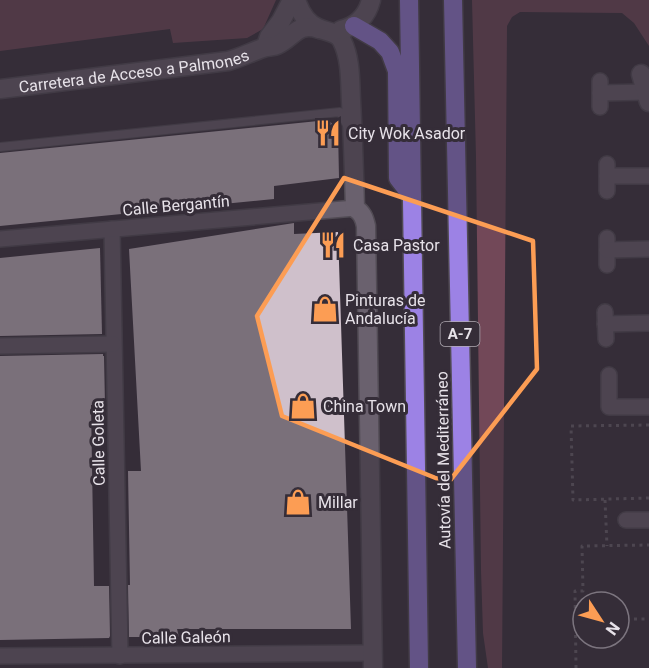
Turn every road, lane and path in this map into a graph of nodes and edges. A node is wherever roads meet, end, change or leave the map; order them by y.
1 (294, 0) edge
2 (370, 0) edge
3 (409, 0) edge
4 (453, 0) edge
5 (354, 26) junction
6 (323, 30) junction
7 (266, 46) junction
8 (0, 89) edge
9 (645, 89) edge
10 (600, 94) dead end
11 (353, 137) junction
12 (0, 147) edge
13 (649, 176) edge
14 (607, 177) dead end
15 (412, 196) junction
16 (355, 208) junction
17 (112, 229) junction
18 (0, 239) edge
19 (649, 249) edge
20 (607, 251) dead end
21 (649, 323) edge
22 (605, 325) dead end
23 (113, 344) junction
24 (0, 346) edge
25 (609, 375) dead end
26 (649, 407) edge
27 (649, 424) edge
28 (649, 498) edge
29 (605, 499) junction
30 (626, 520) dead end
31 (649, 520) edge
32 (649, 545) edge
33 (607, 546) junction
34 (583, 590) edge
35 (631, 619) edge
36 (649, 619) edge
37 (576, 650) edge
38 (0, 656) edge
39 (120, 656) junction
40 (373, 661) edge
41 (419, 668) edge
42 (467, 668) edge
43 (576, 668) edge

1 - 6 street
1 - 7 street, Carretera de Acceso a Palmones
2 - 5 street
3 - 15 highway, Autovía del Mediterráneo
4 - 42 highway, Autovía del Mediterráneo / A-7
5 - 6 street, Carretera de Acceso a Palmones
5 - 15 highway
6 - 7 street, Carretera de Acceso a Palmones
6 - 11 street
7 - 8 street, Carretera de Acceso a Palmones
9 - 10 street
11 - 12 lane
11 - 16 street
13 - 14 street
15 - 41 highway, Autovía del Mediterráneo
16 - 17 street, Calle Bergantín
16 - 40 street
17 - 18 street, Calle Bergantín
17 - 23 street, Calle Goleta
19 - 20 street
21 - 22 street
23 - 24 street
23 - 39 street, Calle Goleta
25 - 26 street
27 - 29 path
28 - 29 path
29 - 33 path
30 - 31 street
32 - 33 path
33 - 34 path
35 - 36 path
37 - 43 path
38 - 39 street, Calle Galeón
39 - 40 street, Calle Galeón

